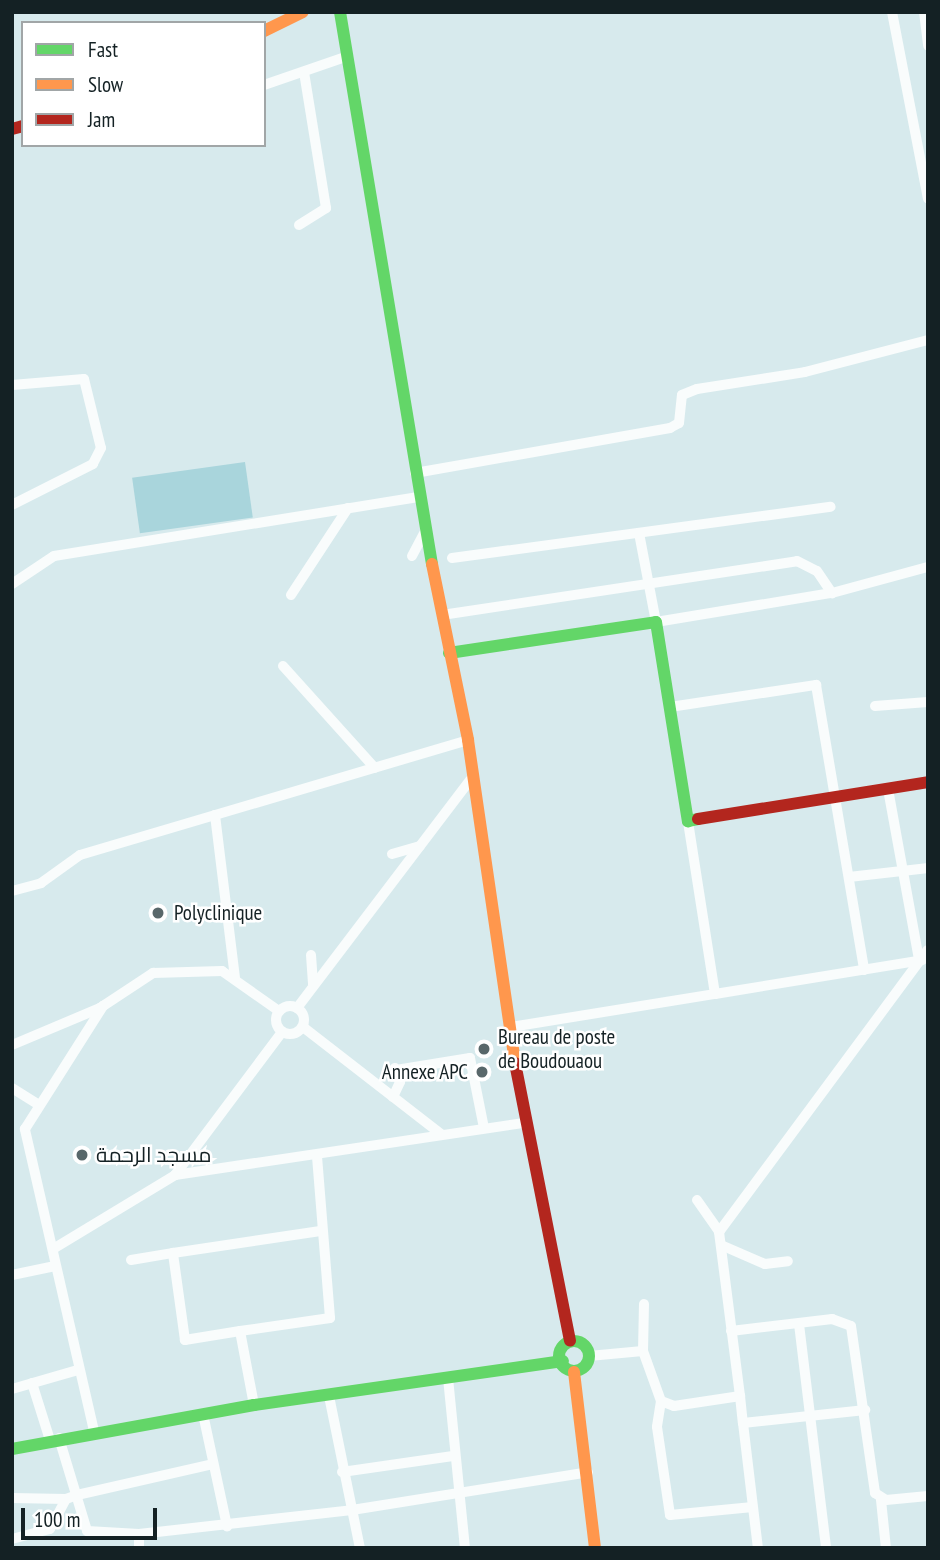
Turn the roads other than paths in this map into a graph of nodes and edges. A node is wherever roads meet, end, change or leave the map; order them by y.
1 (303, 12) edge
2 (340, 12) edge
3 (892, 12) edge
4 (923, 12) edge
5 (266, 30) edge
6 (928, 46) edge
7 (348, 56) junction
8 (304, 72) junction
9 (266, 84) edge
10 (925, 172) edge
11 (928, 199) edge
12 (299, 225) dead end
13 (928, 340) edge
14 (12, 386) edge
15 (415, 473) junction
16 (418, 497) junction
17 (12, 505) edge
18 (831, 507) dead end
19 (348, 508) junction
20 (425, 532) junction
21 (639, 533) junction
22 (412, 555) dead end
23 (452, 558) dead end
24 (928, 567) edge
25 (12, 584) edge
26 (648, 584) junction
27 (832, 593) junction
28 (291, 595) dead end
29 (442, 615) junction
30 (656, 622) junction
31 (449, 653) junction
32 (283, 666) dead end
33 (928, 702) edge
34 (875, 706) dead end
35 (670, 708) junction
36 (468, 740) junction
37 (375, 768) junction
38 (470, 780) junction
39 (928, 782) edge
40 (888, 789) junction
41 (838, 797) junction
42 (215, 815) junction
43 (688, 821) junction
44 (420, 846) junction
45 (392, 854) dead end
46 (928, 868) edge
47 (901, 872) junction
48 (849, 877) junction
49 (12, 891) edge
50 (928, 950) edge
51 (311, 955) dead end
52 (924, 959) edge
53 (863, 970) junction
54 (235, 979) junction
55 (313, 986) junction
56 (715, 994) junction
57 (103, 1006) junction
58 (297, 1008) junction
59 (279, 1011) junction
60 (303, 1027) junction
61 (512, 1027) junction
62 (282, 1032) junction
63 (12, 1045) edge
64 (12, 1088) edge
65 (393, 1097) junction
66 (39, 1105) junction
67 (524, 1123) junction
68 (484, 1128) junction
69 (25, 1129) junction
70 (12, 1132) edge
71 (441, 1134) junction
72 (317, 1156) junction
73 (175, 1175) junction
74 (697, 1200) dead end
75 (320, 1231) junction
76 (719, 1232) junction
77 (721, 1245) junction
78 (53, 1249) junction
79 (173, 1253) junction
80 (131, 1260) dead end
81 (788, 1261) dead end
82 (55, 1266) junction
83 (12, 1275) edge
84 (644, 1304) dead end
85 (799, 1324) junction
86 (240, 1331) junction
87 (731, 1331) junction
88 (570, 1341) junction
89 (643, 1351) junction
90 (589, 1356) junction
91 (563, 1361) junction
92 (78, 1370) junction
93 (574, 1372) junction
94 (448, 1378) junction
95 (32, 1383) junction
96 (12, 1389) edge
97 (330, 1396) junction
98 (740, 1396) junction
99 (661, 1401) junction
100 (254, 1405) junction
101 (865, 1410) junction
102 (203, 1414) junction
103 (811, 1415) junction
104 (743, 1423) junction
105 (94, 1431) junction
106 (55, 1439) junction
107 (12, 1449) edge
108 (453, 1456) junction
109 (213, 1464) junction
110 (342, 1472) junction
111 (588, 1472) junction
112 (461, 1491) junction
113 (77, 1495) junction
114 (928, 1496) edge
115 (12, 1499) edge
116 (66, 1500) junction
117 (881, 1500) junction
118 (753, 1507) junction
119 (352, 1510) junction
120 (227, 1526) junction
121 (139, 1534) junction
122 (12, 1539) edge
123 (139, 1548) edge
124 (360, 1548) edge
125 (465, 1548) edge
126 (595, 1548) edge
127 (758, 1548) edge
128 (826, 1548) edge
129 (886, 1548) edge

1 - 5 main road
2 - 7 main road
3 - 10 street
4 - 6 street
7 - 8 street
7 - 15 main road
8 - 9 street
8 - 12 street
10 - 11 street
13 - 15 street
14 - 17 street
15 - 16 main road
16 - 19 street
16 - 20 main road
18 - 21 street
19 - 25 street
19 - 28 street
20 - 22 street
20 - 29 main road
21 - 23 street
21 - 26 street
24 - 27 street
26 - 27 street
26 - 29 street
26 - 30 street
27 - 30 street
29 - 31 main road
30 - 31 main road
30 - 35 main road
31 - 36 main road
32 - 37 street
33 - 34 street
35 - 41 street
35 - 43 main road
36 - 37 street
36 - 38 main road
37 - 42 street
38 - 44 street
38 - 61 main road
39 - 40 main road
40 - 41 main road
40 - 47 street
41 - 43 main road
41 - 48 street
42 - 49 street
42 - 54 street
43 - 56 street
44 - 45 street
44 - 55 street
46 - 47 street
47 - 48 street
47 - 52 street
48 - 53 street
50 - 52 street
51 - 55 street
52 - 53 street
52 - 76 street
53 - 56 street
54 - 57 street
54 - 59 street
55 - 58 street
56 - 61 street
57 - 63 street
57 - 66 street
58 - 59 street
58 - 60 street
59 - 62 street
60 - 62 street
60 - 65 street
61 - 67 main road
62 - 73 street
64 - 66 street
65 - 68 street
65 - 71 street
66 - 69 street
67 - 68 street
67 - 88 main road
68 - 71 street
69 - 70 street
69 - 78 street
71 - 72 street
72 - 73 street
72 - 75 street
73 - 78 street
74 - 76 street
75 - 79 street
75 - 86 street
76 - 77 street
77 - 81 street
77 - 87 street
78 - 82 street
79 - 80 street
79 - 86 street
82 - 83 street
82 - 92 street
84 - 89 street
85 - 87 street
85 - 101 street
85 - 103 street
86 - 100 street
87 - 98 street
88 - 90 main road
88 - 91 main road
89 - 90 street
89 - 99 street
90 - 93 main road
91 - 93 main road
91 - 94 main road
92 - 95 street
92 - 105 street
93 - 111 main road
94 - 97 main road
94 - 108 street
95 - 96 street
95 - 106 street
97 - 100 main road
97 - 110 street
98 - 99 street
98 - 104 street
99 - 118 street
100 - 102 main road
101 - 103 street
101 - 117 street
102 - 105 main road
102 - 109 street
103 - 104 street
103 - 128 street
104 - 118 street
105 - 106 main road
106 - 107 main road
106 - 113 street
108 - 110 street
108 - 112 street
109 - 113 street
109 - 120 street
110 - 119 street
111 - 112 street
111 - 126 main road
112 - 119 street
112 - 125 street
113 - 116 street
113 - 121 street
114 - 117 street
115 - 116 street
116 - 122 street
117 - 129 street
118 - 127 street
119 - 120 street
119 - 124 street
120 - 121 street
121 - 123 street

